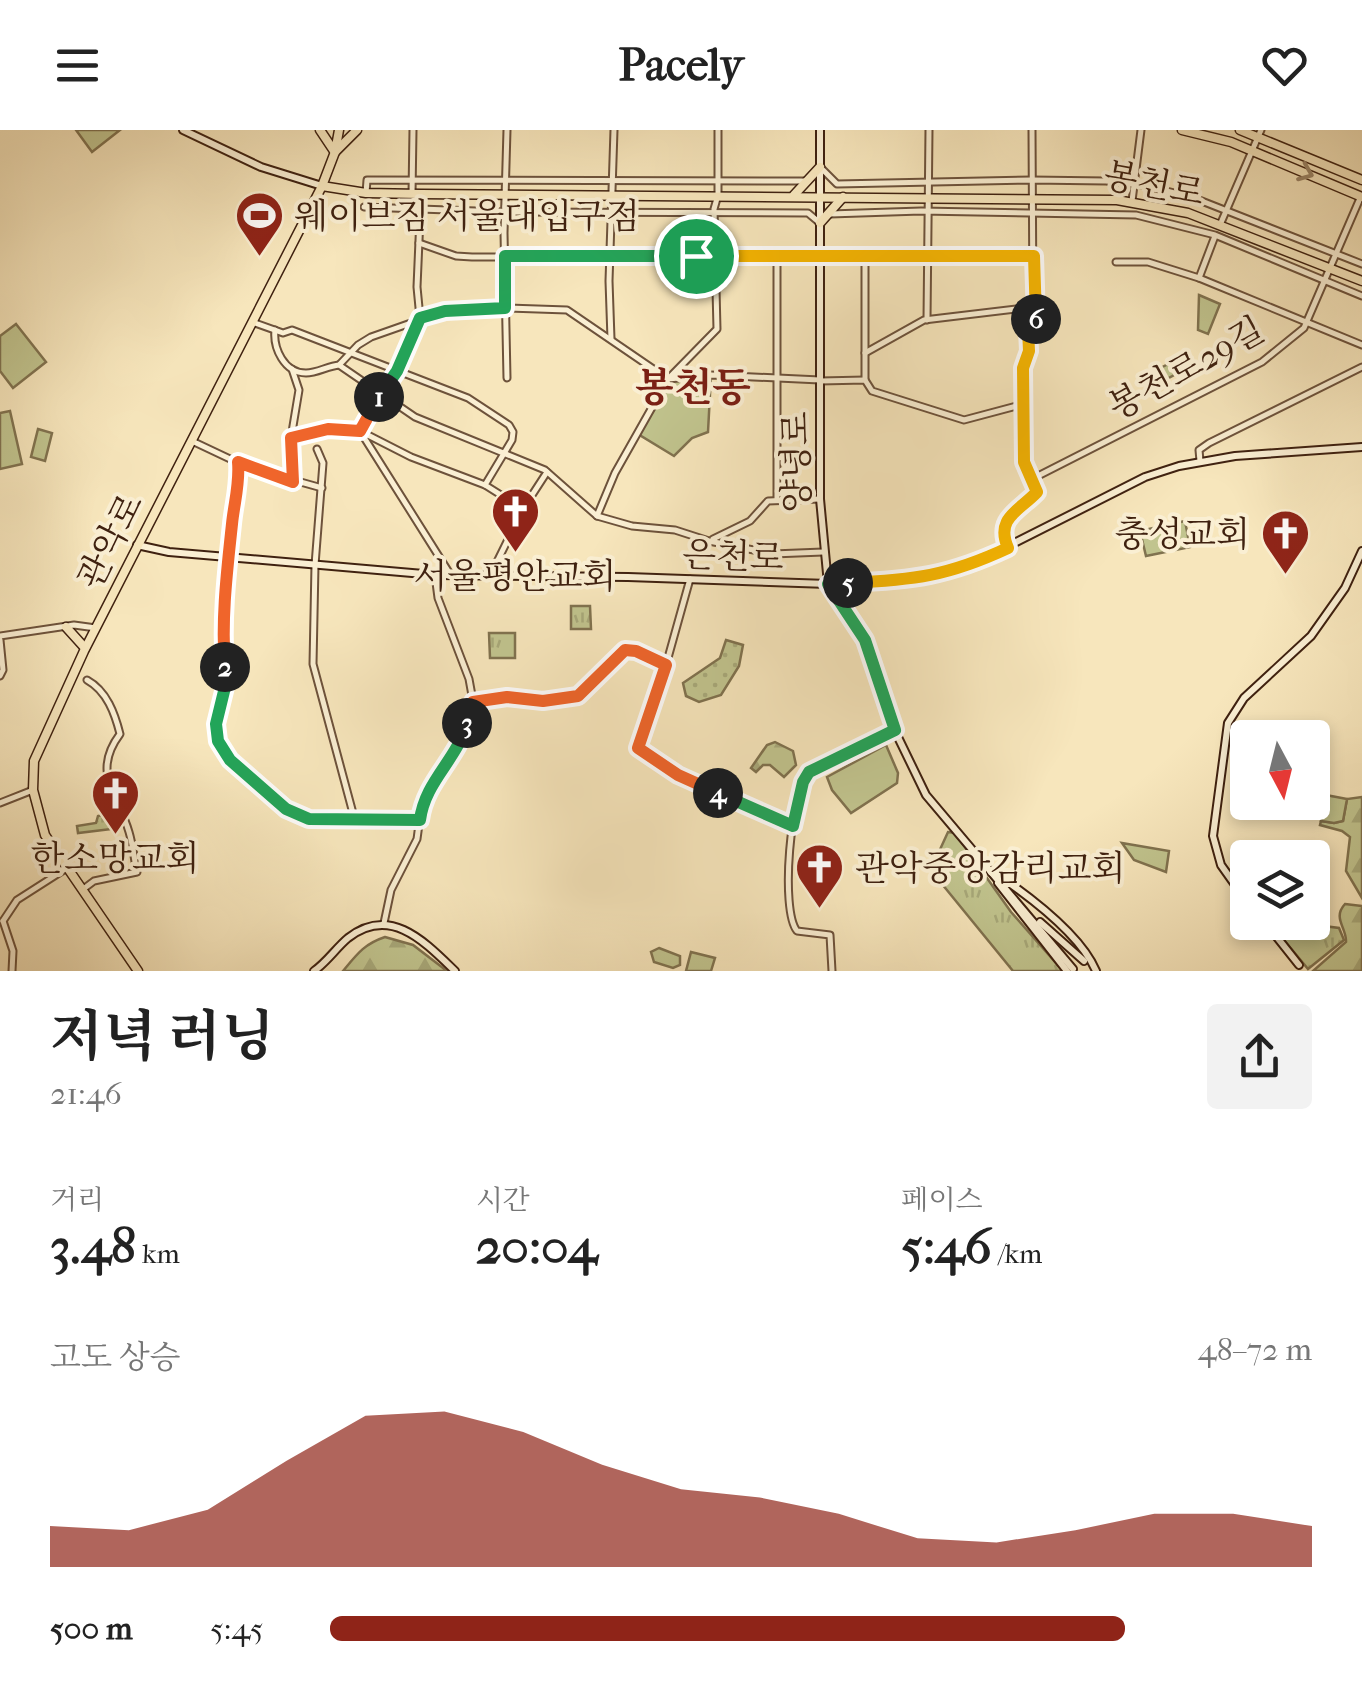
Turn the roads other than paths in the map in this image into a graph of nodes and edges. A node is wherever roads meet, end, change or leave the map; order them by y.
1 (183, 130) edge
2 (320, 130) edge
3 (338, 130) edge
4 (356, 130) edge
5 (414, 130) edge
6 (507, 130) edge
7 (614, 130) edge
8 (718, 130) edge
9 (820, 130) edge
10 (929, 130) edge
11 (1032, 130) edge
12 (1141, 130) edge
13 (1182, 130) edge
14 (1240, 130) edge
15 (1257, 140) edge
16 (335, 152) junction
17 (820, 167) junction
18 (413, 180) junction
19 (508, 180) junction
20 (614, 180) junction
21 (718, 180) junction
22 (1032, 180) junction
23 (1362, 180) edge
24 (808, 182) junction
25 (924, 183) junction
26 (1134, 184) junction
27 (322, 186) junction
28 (366, 193) junction
29 (417, 194) junction
30 (504, 195) junction
31 (614, 195) junction
32 (718, 195) junction
33 (794, 195) junction
34 (820, 196) junction
35 (844, 196) junction
36 (928, 196) junction
37 (1361, 196) edge
38 (1031, 198) junction
39 (1132, 201) junction
40 (364, 207) dead end
41 (421, 209) junction
42 (1227, 210) junction
43 (928, 211) junction
44 (504, 212) junction
45 (714, 212) junction
46 (610, 213) junction
47 (1032, 213) junction
48 (821, 221) junction
49 (1220, 225) junction
50 (1216, 236) junction
51 (419, 244) junction
52 (1338, 254) junction
53 (505, 256) junction
54 (610, 256) junction
55 (716, 256) junction
56 (820, 256) junction
57 (865, 256) junction
58 (1034, 256) junction
59 (777, 257) junction
60 (926, 257) junction
61 (1116, 262) dead end
62 (1362, 264) edge
63 (1331, 268) junction
64 (1199, 278) junction
65 (1362, 281) edge
66 (1325, 282) junction
67 (1362, 296) edge
68 (1033, 307) junction
69 (505, 308) junction
70 (420, 318) junction
71 (927, 320) junction
72 (252, 322) junction
73 (1308, 322) junction
74 (274, 330) junction
75 (611, 339) junction
76 (1362, 345) edge
77 (349, 352) junction
78 (864, 352) junction
79 (339, 365) junction
80 (1362, 366) edge
81 (292, 368) junction
82 (397, 371) junction
83 (507, 378) dead end
84 (777, 378) junction
85 (668, 379) junction
86 (820, 380) junction
87 (866, 380) junction
88 (380, 394) junction
89 (1024, 404) junction
90 (360, 431) junction
91 (291, 438) junction
92 (192, 441) junction
93 (1362, 448) edge
94 (317, 449) dead end
95 (506, 452) junction
96 (1199, 457) junction
97 (238, 462) junction
98 (548, 472) junction
99 (1032, 478) junction
100 (293, 482) junction
101 (486, 486) junction
102 (322, 488) junction
103 (820, 498) junction
104 (776, 499) junction
105 (523, 509) junction
106 (598, 516) junction
107 (709, 541) junction
108 (137, 545) junction
109 (1008, 548) junction
110 (1362, 551) edge
111 (823, 552) junction
112 (229, 556) junction
113 (315, 565) junction
114 (435, 575) junction
115 (451, 575) junction
116 (490, 576) junction
117 (690, 579) junction
118 (828, 584) junction
119 (66, 626) junction
120 (96, 628) junction
121 (0, 638) edge
122 (85, 648) junction
123 (666, 665) junction
124 (0, 676) edge
125 (87, 680) dead end
126 (473, 702) junction
127 (895, 730) junction
128 (34, 790) junction
129 (0, 803) edge
130 (354, 817) junction
131 (420, 820) junction
132 (793, 826) junction
133 (986, 866) junction
134 (67, 868) junction
135 (1230, 878) edge
136 (82, 890) junction
137 (1027, 910) junction
138 (384, 919) junction
139 (1, 921) edge
140 (1279, 940) edge
141 (1087, 959) junction
142 (1299, 965) dead end
143 (1070, 970) edge
144 (12, 971) edge
145 (138, 971) edge
146 (314, 971) edge
147 (455, 971) edge
148 (832, 971) edge
149 (1092, 971) edge

1 - 27 main road, 봉천로
2 - 16 main road
3 - 16 main road, 관악로
4 - 16 main road
5 - 18 street
6 - 19 street
7 - 20 street
8 - 21 street
9 - 17 main road, 양녕로
10 - 25 street
11 - 22 street
12 - 26 street
13 - 15 main road
14 - 15 main road
15 - 23 main road
15 -> 37 main road
15 - 42 street
16 - 27 main road, 관악로
17 - 24 main road
17 - 25 street
17 - 34 main road, 양녕로
18 - 19 street
18 - 28 street
18 - 29 street
19 - 20 street
19 - 30 street
20 - 21 street
20 - 31 street
21 - 24 street
21 - 32 street
22 - 25 street
22 - 26 street
22 - 38 street
24 - 33 main road
25 - 36 street
26 - 39 street
26 - 42 street
27 - 28 main road, 봉천로
27 - 72 main road, 관악로
28 - 29 main road, 봉천로
29 - 30 main road, 봉천로
29 - 41 street
30 - 31 main road, 봉천로
30 - 44 street
31 - 32 main road, 봉천로
31 - 46 street
32 - 33 main road, 봉천로
32 - 45 street
33 - 34 main road, 봉천로
34 - 35 main road, 봉천로
34 - 48 main road, 양녕로
35 - 36 main road, 봉천로
35 - 48 main road
36 - 38 main road, 봉천로
36 - 43 street
37 - 52 street, 봉천로29길
38 - 39 main road, 봉천로
38 - 47 street
39 - 49 main road, 봉천로
40 - 41 street, 봉천로
41 - 44 street, 봉천로
41 - 51 street
42 - 49 street
42 - 52 street
43 - 47 street, 봉천로
43 - 48 street, 봉천로
43 - 60 street
44 - 46 street, 봉천로
44 - 53 street
45 - 46 street, 봉천로
45 - 48 street, 봉천로
45 - 55 street
46 - 54 street
47 - 50 street, 봉천로
47 - 58 street
48 - 56 main road, 양녕로
49 - 50 street
49 - 63 main road, 봉천로
50 - 64 street
50 - 66 street, 봉천로
51 - 53 street
51 - 70 street
52 - 62 street
52 - 63 street, 봉천로29길
53 - 54 street
53 - 69 street
54 - 55 street
54 - 75 street
55 - 59 street
55 - 85 street
56 - 57 street
56 - 59 street
56 - 86 main road, 양녕로
57 - 60 street
57 - 78 street
58 - 60 street
58 - 68 street
59 - 84 street
60 - 71 street
61 - 64 street
63 - 65 main road, 봉천로
63 - 66 street, 봉천로29길
64 - 73 street
66 - 67 street, 봉천로
66 - 73 street, 봉천로29길
68 - 71 street
68 - 89 street
69 - 70 street
69 - 75 street
69 - 83 street
70 - 77 street
70 - 82 street
71 - 78 street
72 - 74 street
72 - 92 main road, 관악로
73 - 76 street
73 - 99 street, 봉천로29길
74 - 77 street
74 - 81 street
75 - 85 street
77 - 79 street
77 - 82 street
78 - 87 street
79 - 81 street
79 - 88 street
80 - 96 street
81 - 91 street
82 - 88 street
82 - 95 street
84 - 85 street
84 - 86 street
84 - 104 street
85 - 106 street
86 - 87 street
86 - 103 main road, 양녕로
87 - 89 street
88 - 90 street
88 - 95 street
89 - 99 street
90 - 91 street
90 - 101 street
90 - 115 street
91 - 100 street
92 - 97 street
92 - 108 main road, 관악로
93 - 96 main road, 은천로
94 - 102 street
95 - 98 street
95 - 101 street
96 - 109 main road, 은천로
97 - 100 street
97 - 112 street
98 - 105 street
98 - 106 street
99 - 109 street
100 - 102 street
101 - 105 street
102 - 113 street
103 - 104 street
103 - 111 main road, 양녕로
104 - 107 street
105 - 116 street
106 - 107 street
107 - 111 street
108 - 112 main road, 은천로
108 - 120 main road, 관악로
109 - 118 main road, 은천로
110 - 135 main road
111 - 118 main road, 양녕로
112 - 113 main road, 은천로
112 - 130 street
113 - 114 main road, 은천로
113 - 130 street
114 - 115 main road, 은천로
114 - 126 street
115 - 116 main road, 은천로
116 - 117 main road, 은천로
117 - 118 main road, 은천로
117 - 123 street
118 - 127 main road, 양녕로
119 - 120 street
119 - 121 street
119 - 122 main road
120 - 122 main road, 관악로
121 - 124 street
122 - 128 main road, 관악로
123 - 126 street
123 - 132 street
125 - 136 street
126 - 131 street
127 - 132 street
127 - 133 main road, 양녕로
128 - 129 street
128 - 134 main road, 관악로
130 - 131 street
131 - 138 street
132 - 148 street
133 - 137 main road, 양녕로
133 - 141 main road
133 - 143 main road
134 - 136 main road, 관악로
134 - 139 street
136 - 145 main road, 관악로
137 - 141 main road, 양녕로
137 - 143 main road, 양녕로
138 - 146 main road
138 - 147 main road
139 - 144 street
140 - 142 main road
141 - 149 main road

